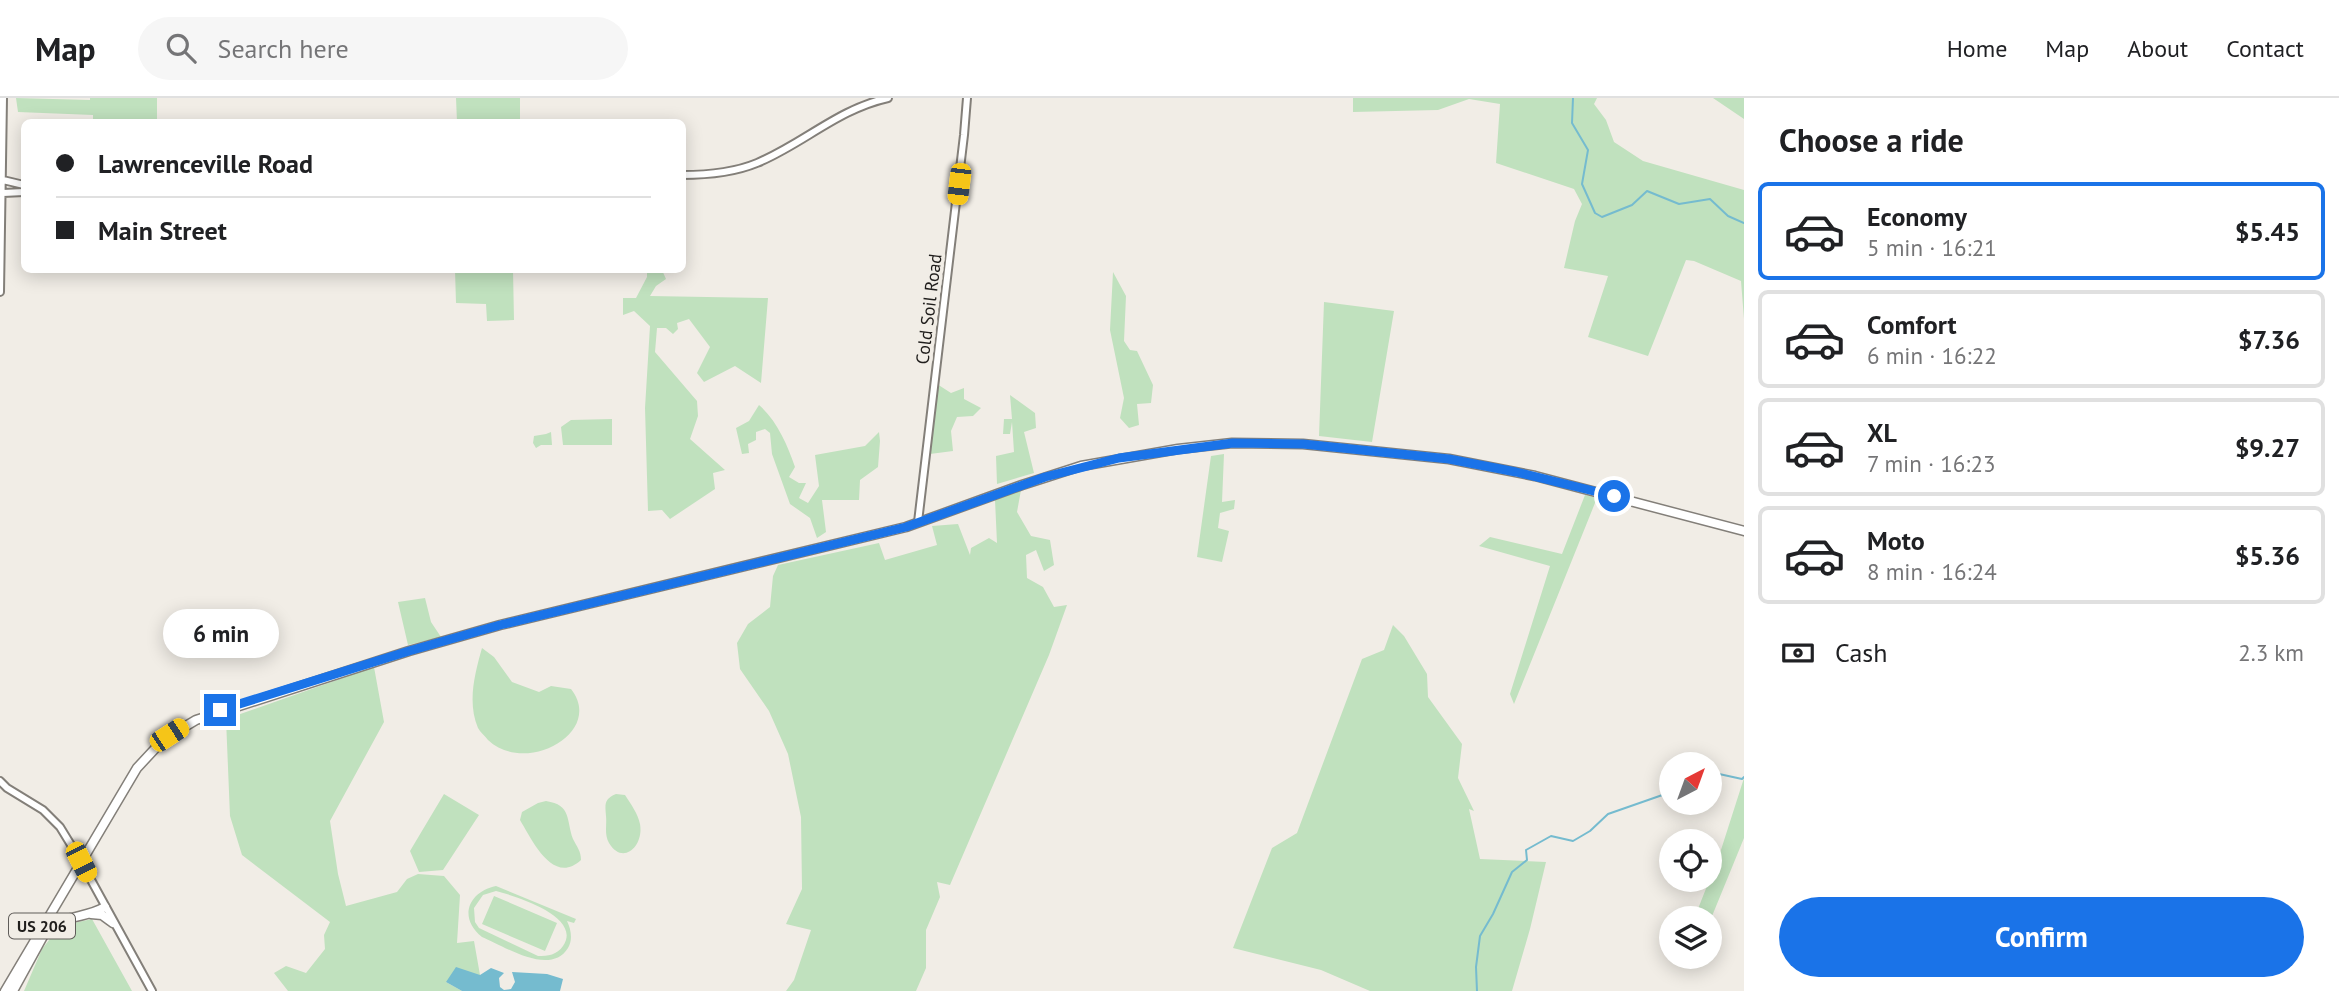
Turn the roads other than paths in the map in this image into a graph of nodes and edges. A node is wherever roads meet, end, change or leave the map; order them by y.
1 (3, 98) edge
2 (887, 98) edge
3 (967, 98) edge
4 (686, 175) edge
5 (21, 185) edge
6 (3, 187) junction
7 (21, 191) edge
8 (0, 292) edge
9 (918, 523) junction
10 (1744, 531) edge
11 (1, 783) edge
12 (81, 862) junction
13 (105, 906) junction
14 (91, 914) junction
15 (113, 923) junction
16 (46, 932) junction
17 (16, 976) junction
18 (0, 989) edge
19 (5, 991) edge
20 (13, 991) edge
21 (152, 991) edge

1 - 6 street
2 - 4 street
3 - 9 street, Cold Soil Road
5 - 6 street
6 - 7 street
6 - 8 street
9 - 10 highway, US 206
9 - 12 highway, US 206
11 - 12 street
12 - 13 street
12 - 16 highway, US 206
12 - 17 highway, US 206
13 - 14 highway
13 - 15 street
14 - 15 highway
14 - 16 highway
15 - 21 street
16 - 17 highway, US 206
17 - 18 highway
17 - 19 highway, US 206
17 - 20 highway

